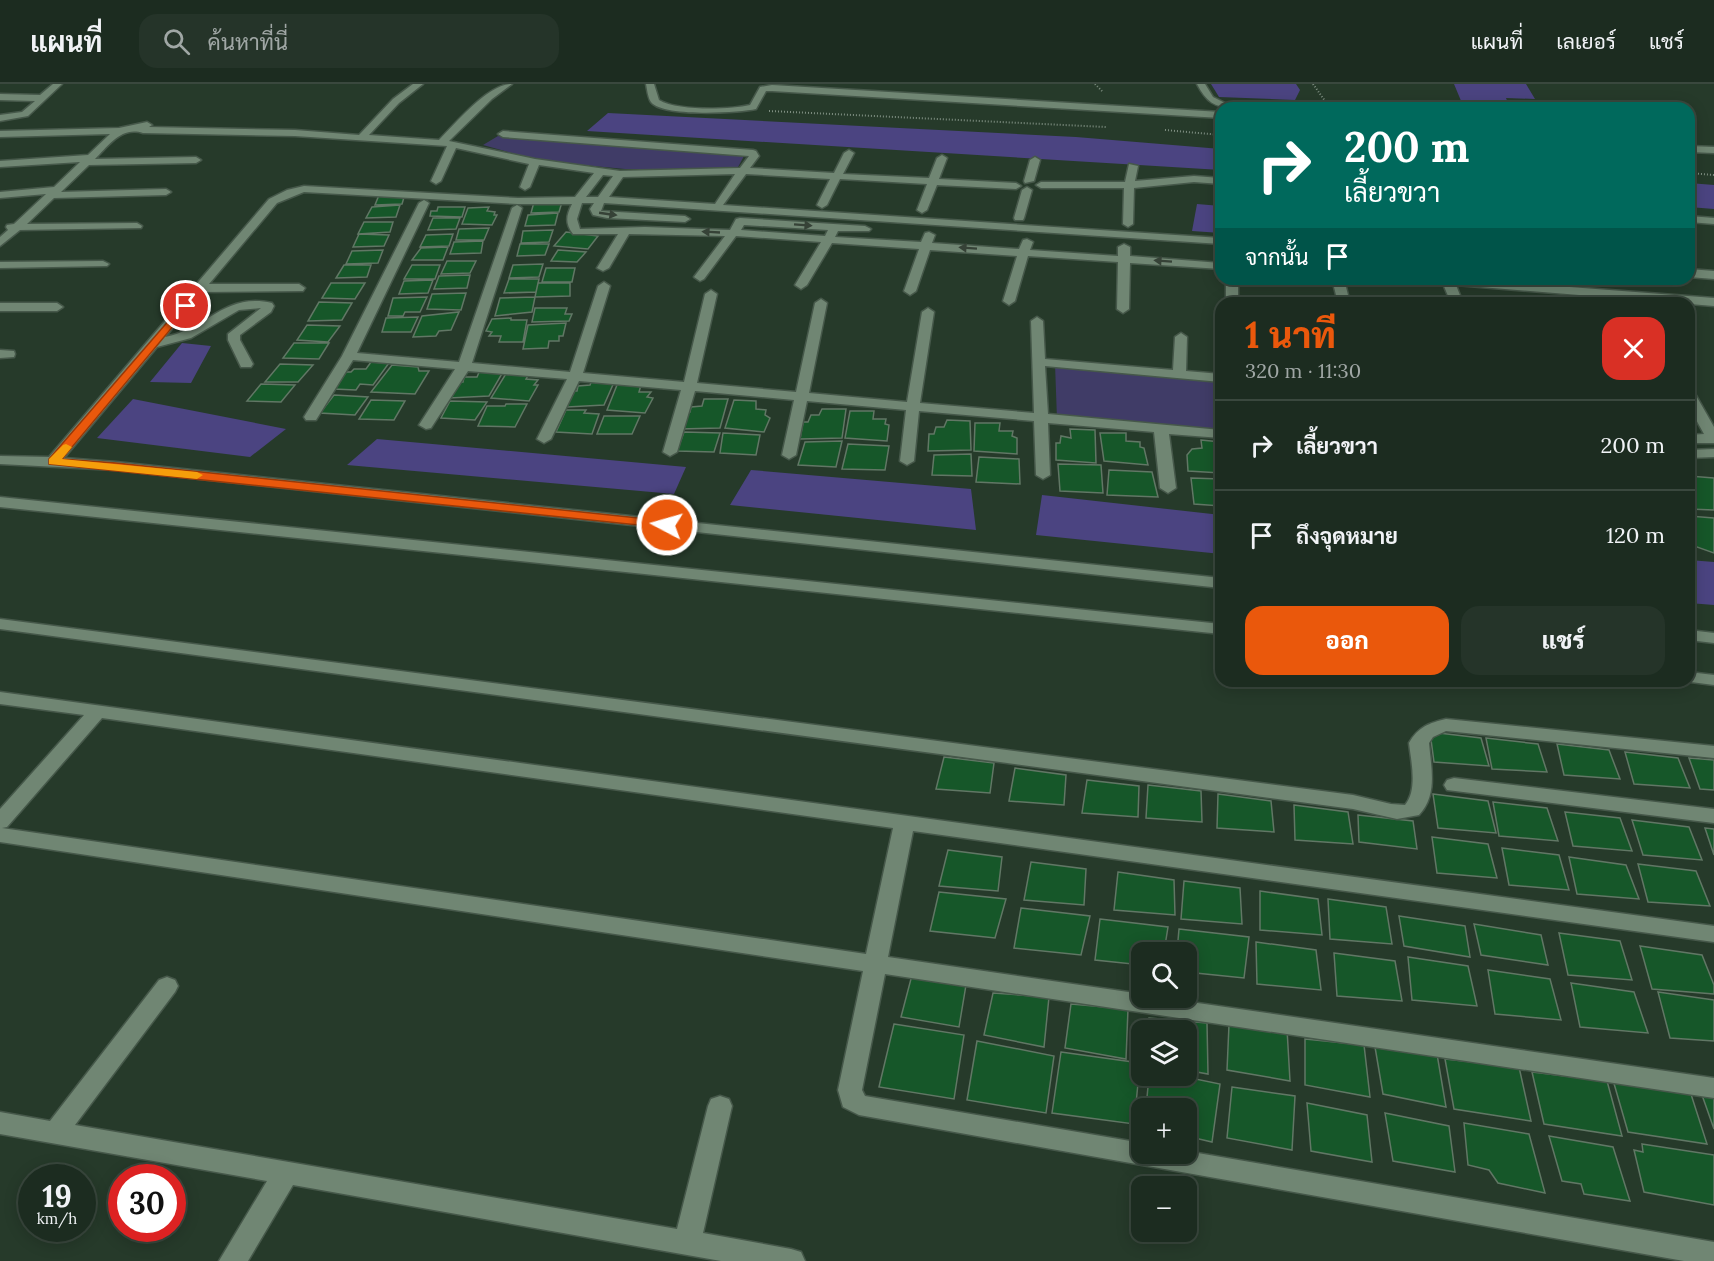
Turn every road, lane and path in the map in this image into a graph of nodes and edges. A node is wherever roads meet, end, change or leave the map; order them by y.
1 (58, 84) edge
2 (419, 84) edge
3 (508, 84) edge
4 (650, 84) edge
5 (1201, 84) edge
6 (1313, 84) edge
7 (0, 97) edge
8 (42, 98) junction
9 (1217, 102) edge
10 (1326, 102) edge
11 (742, 110) junction
12 (1215, 115) edge
13 (0, 118) edge
14 (1110, 127) dead end
15 (1156, 130) dead end
16 (119, 131) junction
17 (365, 134) junction
18 (503, 134) dead end
19 (0, 135) edge
20 (1215, 135) edge
21 (446, 142) junction
22 (1695, 149) edge
23 (1714, 150) edge
24 (849, 153) dead end
25 (942, 158) dead end
26 (87, 160) junction
27 (196, 160) dead end
28 (1035, 160) dead end
29 (535, 162) junction
30 (0, 164) edge
31 (1133, 166) dead end
32 (741, 171) junction
33 (600, 172) junction
34 (1695, 173) edge
35 (621, 174) junction
36 (838, 175) junction
37 (1714, 175) edge
38 (1215, 181) edge
39 (436, 182) dead end
40 (932, 182) junction
41 (1128, 184) junction
42 (1028, 185) junction
43 (525, 188) dead end
44 (166, 192) dead end
45 (52, 193) junction
46 (0, 195) edge
47 (603, 200) junction
48 (577, 201) junction
49 (424, 203) dead end
50 (719, 204) dead end
51 (822, 205) dead end
52 (517, 208) dead end
53 (922, 210) dead end
54 (1019, 218) dead end
55 (697, 219) dead end
56 (1695, 219) edge
57 (1714, 221) edge
58 (1128, 224) dead end
59 (137, 226) dead end
60 (0, 227) edge
61 (16, 227) junction
62 (835, 227) junction
63 (625, 231) junction
64 (734, 233) junction
65 (828, 239) junction
66 (928, 239) junction
67 (1215, 240) edge
68 (1049, 242) dead end
69 (0, 243) edge
70 (1026, 246) junction
71 (1121, 251) junction
72 (1215, 254) edge
73 (103, 264) dead end
74 (0, 265) edge
75 (1215, 265) edge
76 (603, 268) dead end
77 (1695, 273) edge
78 (1714, 275) edge
79 (700, 277) dead end
80 (801, 285) dead end
81 (1481, 285) edge
82 (1609, 285) edge
83 (604, 286) dead end
84 (201, 288) junction
85 (299, 288) dead end
86 (910, 291) dead end
87 (711, 294) dead end
88 (1581, 297) edge
89 (1695, 299) edge
90 (1710, 299) edge
91 (1009, 301) dead end
92 (821, 303) dead end
93 (0, 307) edge
94 (57, 307) dead end
95 (1123, 309) dead end
96 (928, 312) dead end
97 (1037, 321) dead end
98 (1181, 337) dead end
99 (156, 343) junction
100 (349, 356) junction
101 (1040, 362) junction
102 (246, 364) dead end
103 (464, 366) junction
104 (575, 376) junction
105 (1179, 376) junction
106 (1215, 378) edge
107 (689, 387) junction
108 (803, 397) junction
109 (912, 405) junction
110 (1695, 405) edge
111 (311, 417) dead end
112 (1042, 417) junction
113 (426, 425) dead end
114 (1161, 429) junction
115 (1215, 434) edge
116 (1714, 438) edge
117 (544, 439) dead end
118 (1695, 439) edge
119 (670, 452) dead end
120 (1714, 453) edge
121 (1695, 454) edge
122 (789, 455) dead end
123 (0, 460) edge
124 (907, 461) dead end
125 (53, 462) junction
126 (1043, 476) dead end
127 (1168, 488) dead end
128 (0, 502) edge
129 (1215, 582) edge
130 (0, 624) edge
131 (1215, 628) edge
132 (1695, 636) edge
133 (1714, 638) edge
134 (1695, 678) edge
135 (1714, 680) edge
136 (0, 698) edge
137 (97, 712) junction
138 (1714, 752) edge
139 (1454, 785) dead end
140 (1714, 816) edge
141 (0, 822) edge
142 (904, 822) junction
143 (0, 835) edge
144 (1714, 934) edge
145 (877, 964) junction
146 (167, 986) dead end
147 (1714, 1088) edge
148 (720, 1106) dead end
149 (0, 1123) edge
150 (55, 1133) junction
151 (286, 1173) junction
152 (687, 1243) junction
153 (1714, 1254) edge
154 (233, 1261) edge
155 (791, 1261) edge

1 - 8 street
2 - 17 street
3 - 21 street
4 - 11 street
5 - 9 street
6 - 10 path
7 - 8 street
8 - 13 street
11 - 12 street
11 - 14 path
15 - 20 path
16 - 17 street
16 - 19 street
16 - 26 street
17 - 21 street
18 - 32 street
21 - 29 street
21 - 39 street
22 - 23 street
24 - 36 street
25 - 40 street
26 - 27 street
26 - 30 street
26 - 45 street
28 - 42 street
29 - 33 street
29 - 43 street
31 - 41 street
32 - 35 street
32 - 36 street
32 - 50 street
33 - 35 street
33 - 48 street
34 - 37 path
35 - 47 street
36 - 40 street
36 - 51 street
38 - 41 street
40 - 42 street
40 - 53 street
41 - 42 street
41 - 58 street
42 - 54 street
44 - 45 street
45 - 46 street
45 - 61 street
47 - 48 street
47 -> 55 street
47 - 67 street
48 - 63 street
48 - 84 street
49 - 100 street
52 - 103 street
56 - 57 street
59 - 61 street
60 - 61 street
61 - 69 street
64 -> 62 street
62 - 65 street
62 - 66 street
64 -> 63 street
63 - 76 street
64 - 65 street
64 - 79 street
65 - 66 street
65 - 80 street
66 - 70 street
66 - 86 street
68 - 70 street
70 - 71 street
70 - 91 street
71 - 72 street
75 -> 71 street
71 - 95 street
73 - 74 street
77 - 78 street
81 - 88 street
82 - 90 street
83 - 104 street
84 - 85 street
84 - 99 street
87 - 107 street
89 - 90 street
92 - 108 street
93 - 94 street
96 - 109 street
97 - 101 street
98 - 105 street
99 - 102 street
99 - 125 street
100 - 103 street
100 - 111 street
101 - 105 street
101 - 112 street
103 - 104 street
103 - 113 street
104 - 107 street
104 - 117 street
105 - 106 street
107 - 108 street
107 - 119 street
108 - 109 street
108 - 122 street
109 - 112 street
109 - 124 street
110 - 116 street
112 - 114 street
112 - 126 street
114 - 115 street
114 - 127 street
116 - 118 street
120 - 121 street
123 - 125 street
125 - 129 street
128 - 131 street
130 - 138 street
132 - 133 street
134 - 135 street
136 - 137 street
137 - 141 street
137 - 142 street
139 - 140 street
142 - 144 street
142 - 145 street
143 - 145 street
145 - 147 street
145 - 153 street
146 - 150 street
148 - 152 street
149 - 150 street
150 - 151 street
151 - 152 street
151 - 154 street
152 - 155 street

